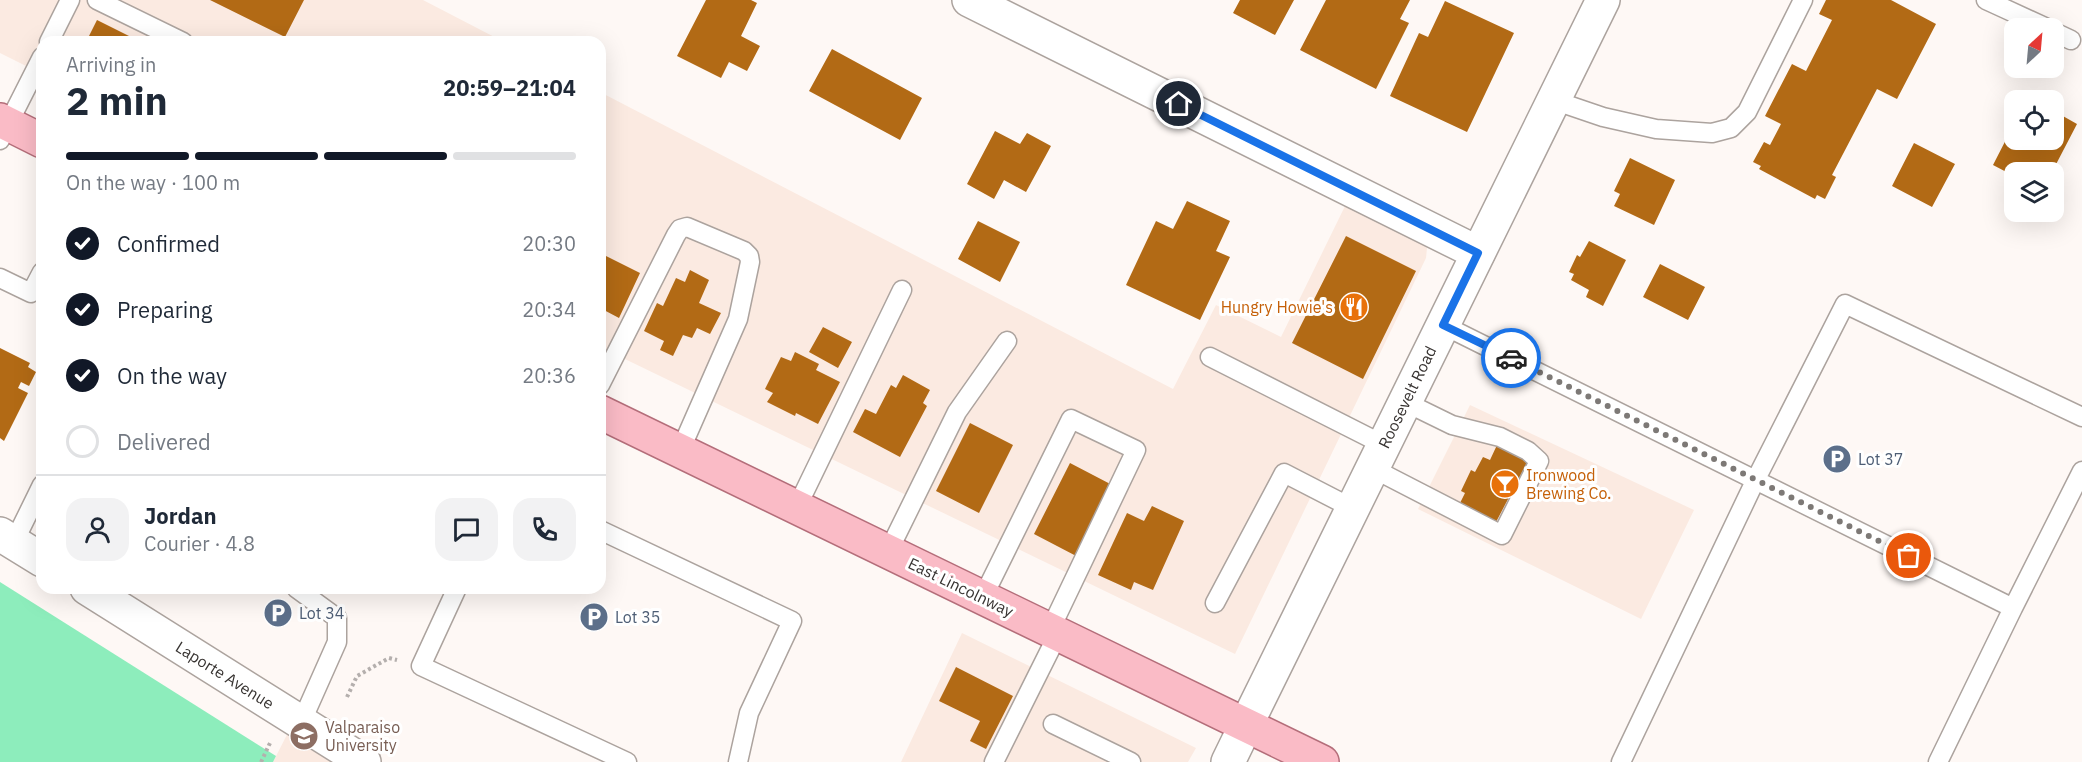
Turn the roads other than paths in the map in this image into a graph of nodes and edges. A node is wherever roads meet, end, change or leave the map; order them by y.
1 (70, 0) edge
2 (97, 0) edge
3 (969, 0) edge
4 (1603, 0) edge
5 (1803, 0) edge
6 (1986, 0) edge
7 (2025, 18) edge
8 (53, 36) edge
9 (171, 36) edge
10 (2064, 37) edge
11 (2071, 40) dead end
12 (36, 68) edge
13 (1553, 100) junction
14 (3, 128) edge
15 (36, 139) edge
16 (1478, 253) junction
17 (0, 278) edge
18 (36, 283) edge
19 (902, 290) dead end
20 (1443, 325) junction
21 (1007, 341) dead end
22 (1210, 357) dead end
23 (606, 373) edge
24 (1405, 402) junction
25 (606, 415) edge
26 (2082, 417) edge
27 (680, 451) junction
28 (1378, 456) junction
29 (2082, 471) edge
30 (1756, 479) junction
31 (36, 494) edge
32 (797, 507) junction
33 (1353, 508) junction
34 (606, 533) edge
35 (7, 538) edge
36 (888, 552) junction
37 (36, 556) edge
38 (97, 594) edge
39 (304, 594) edge
40 (455, 594) edge
41 (983, 597) junction
42 (1215, 603) dead end
43 (2013, 608) junction
44 (1054, 632) junction
45 (301, 723) junction
46 (1053, 724) dead end
47 (1246, 725) junction
48 (364, 762) edge
49 (627, 762) edge
50 (738, 762) edge
51 (994, 762) edge
52 (1131, 762) edge
53 (1228, 762) edge
54 (1322, 762) edge
55 (1621, 762) edge
56 (1938, 762) edge

1 - 8 lane
2 - 9 lane
3 - 16 street
4 - 13 street, Roosevelt Road
5 - 13 lane
6 - 7 lane
10 - 11 lane
12 - 14 lane
13 - 16 street, Roosevelt Road
14 - 15 main road
16 - 20 street, Roosevelt Road
17 - 18 lane
19 - 32 lane
20 - 24 street, Roosevelt Road
20 - 30 lane
21 - 36 lane
22 - 28 lane
23 - 27 lane
24 - 28 street, Roosevelt Road
24 - 28 lane
25 - 27 main road, East Lincolnway
26 - 30 lane
27 - 32 main road, East Lincolnway
28 - 33 street, Roosevelt Road
29 - 43 lane
30 - 43 lane
30 - 55 lane
31 - 35 lane
32 - 36 main road, East Lincolnway
33 - 42 lane
33 - 47 street, Roosevelt Road
34 - 50 lane
35 - 37 street
36 - 41 main road, East Lincolnway
38 - 45 street, Laporte Avenue
39 - 45 lane
40 - 49 lane
41 - 44 main road, East Lincolnway
41 - 44 lane
43 - 56 lane
44 - 47 main road, East Lincolnway
44 - 51 lane
45 - 48 street, Laporte Avenue
46 - 52 lane
47 - 53 street, Roosevelt Road
47 - 54 main road, East Lincolnway

